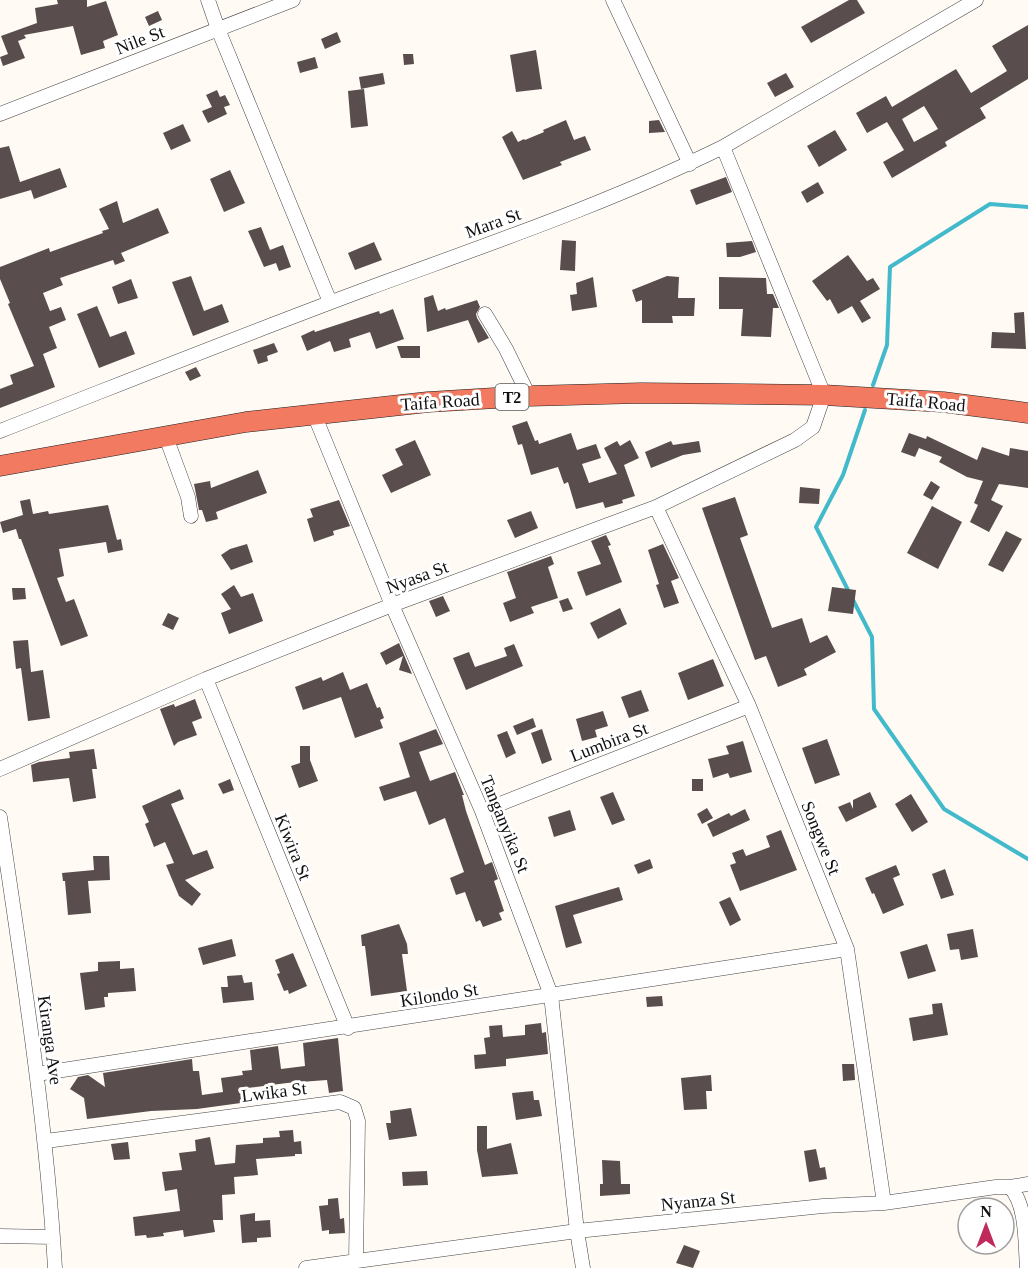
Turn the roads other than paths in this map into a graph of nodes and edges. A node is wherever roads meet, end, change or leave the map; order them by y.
1 (208, 0) edge
2 (293, 0) edge
3 (613, 0) edge
4 (976, 0) edge
5 (218, 29) junction
6 (0, 114) edge
7 (723, 147) junction
8 (690, 164) junction
9 (330, 302) junction
10 (485, 314) dead end
11 (824, 395) junction
12 (529, 396) junction
13 (1028, 413) edge
14 (314, 414) junction
15 (0, 431) edge
16 (166, 437) junction
17 (0, 466) edge
18 (656, 507) junction
19 (190, 516) dead end
20 (392, 605) junction
21 (206, 679) junction
22 (749, 706) junction
23 (0, 769) edge
24 (482, 811) junction
25 (0, 817) edge
26 (847, 949) junction
27 (551, 995) junction
28 (348, 1028) junction
29 (37, 1074) junction
30 (46, 1141) junction
31 (1028, 1184) edge
32 (1010, 1187) junction
33 (884, 1203) junction
34 (577, 1231) junction
35 (0, 1236) edge
36 (53, 1237) junction
37 (357, 1261) junction
38 (55, 1268) edge
39 (306, 1268) edge
40 (583, 1268) edge
41 (1027, 1268) edge

1 - 5 street
2 - 5 street, Nile St
3 - 8 street
4 - 7 street, Mara St
5 - 6 street, Nile St
5 - 9 street
7 - 8 street, Mara St
7 - 11 street
8 - 9 street, Mara St
9 - 15 street, Mara St
10 - 12 street
11 - 12 highway, Taifa Road / T2
11 - 13 highway, Taifa Road / T2
11 - 18 street, Nyasa St
12 - 14 highway, Taifa Road / T2
14 - 16 highway, Taifa Road / T2
14 - 20 street, Tanganyika St
16 - 17 highway, Taifa Road / T2
16 - 19 street
18 - 20 street, Nyasa St
18 - 22 street, Songwe St
20 - 21 street, Nyasa St
20 - 24 street, Tanganyika St
21 - 23 street, Nyasa St
21 - 28 street, Kiwira St
22 - 24 street, Lumbira St
22 - 26 street, Songwe St
24 - 27 street, Tanganyika St
25 - 29 street, Kiranga Ave
26 - 27 street, Kilondo St
26 - 33 street, Songwe St
27 - 28 street, Kilondo St
27 - 34 street, Tanganyika St
28 - 29 street, Kilondo St
29 - 30 street, Kiranga Ave
30 - 36 street, Kiranga Ave
30 - 37 street, Lwika St
31 - 32 street, Nyanza St
32 - 33 street, Nyanza St
32 - 41 street
33 - 34 street, Nyanza St
34 - 37 street, Nyanza St
34 - 40 street, Tanganyika St
35 - 36 street
36 - 38 street, Kiranga Ave
37 - 39 street, Nyanza St

